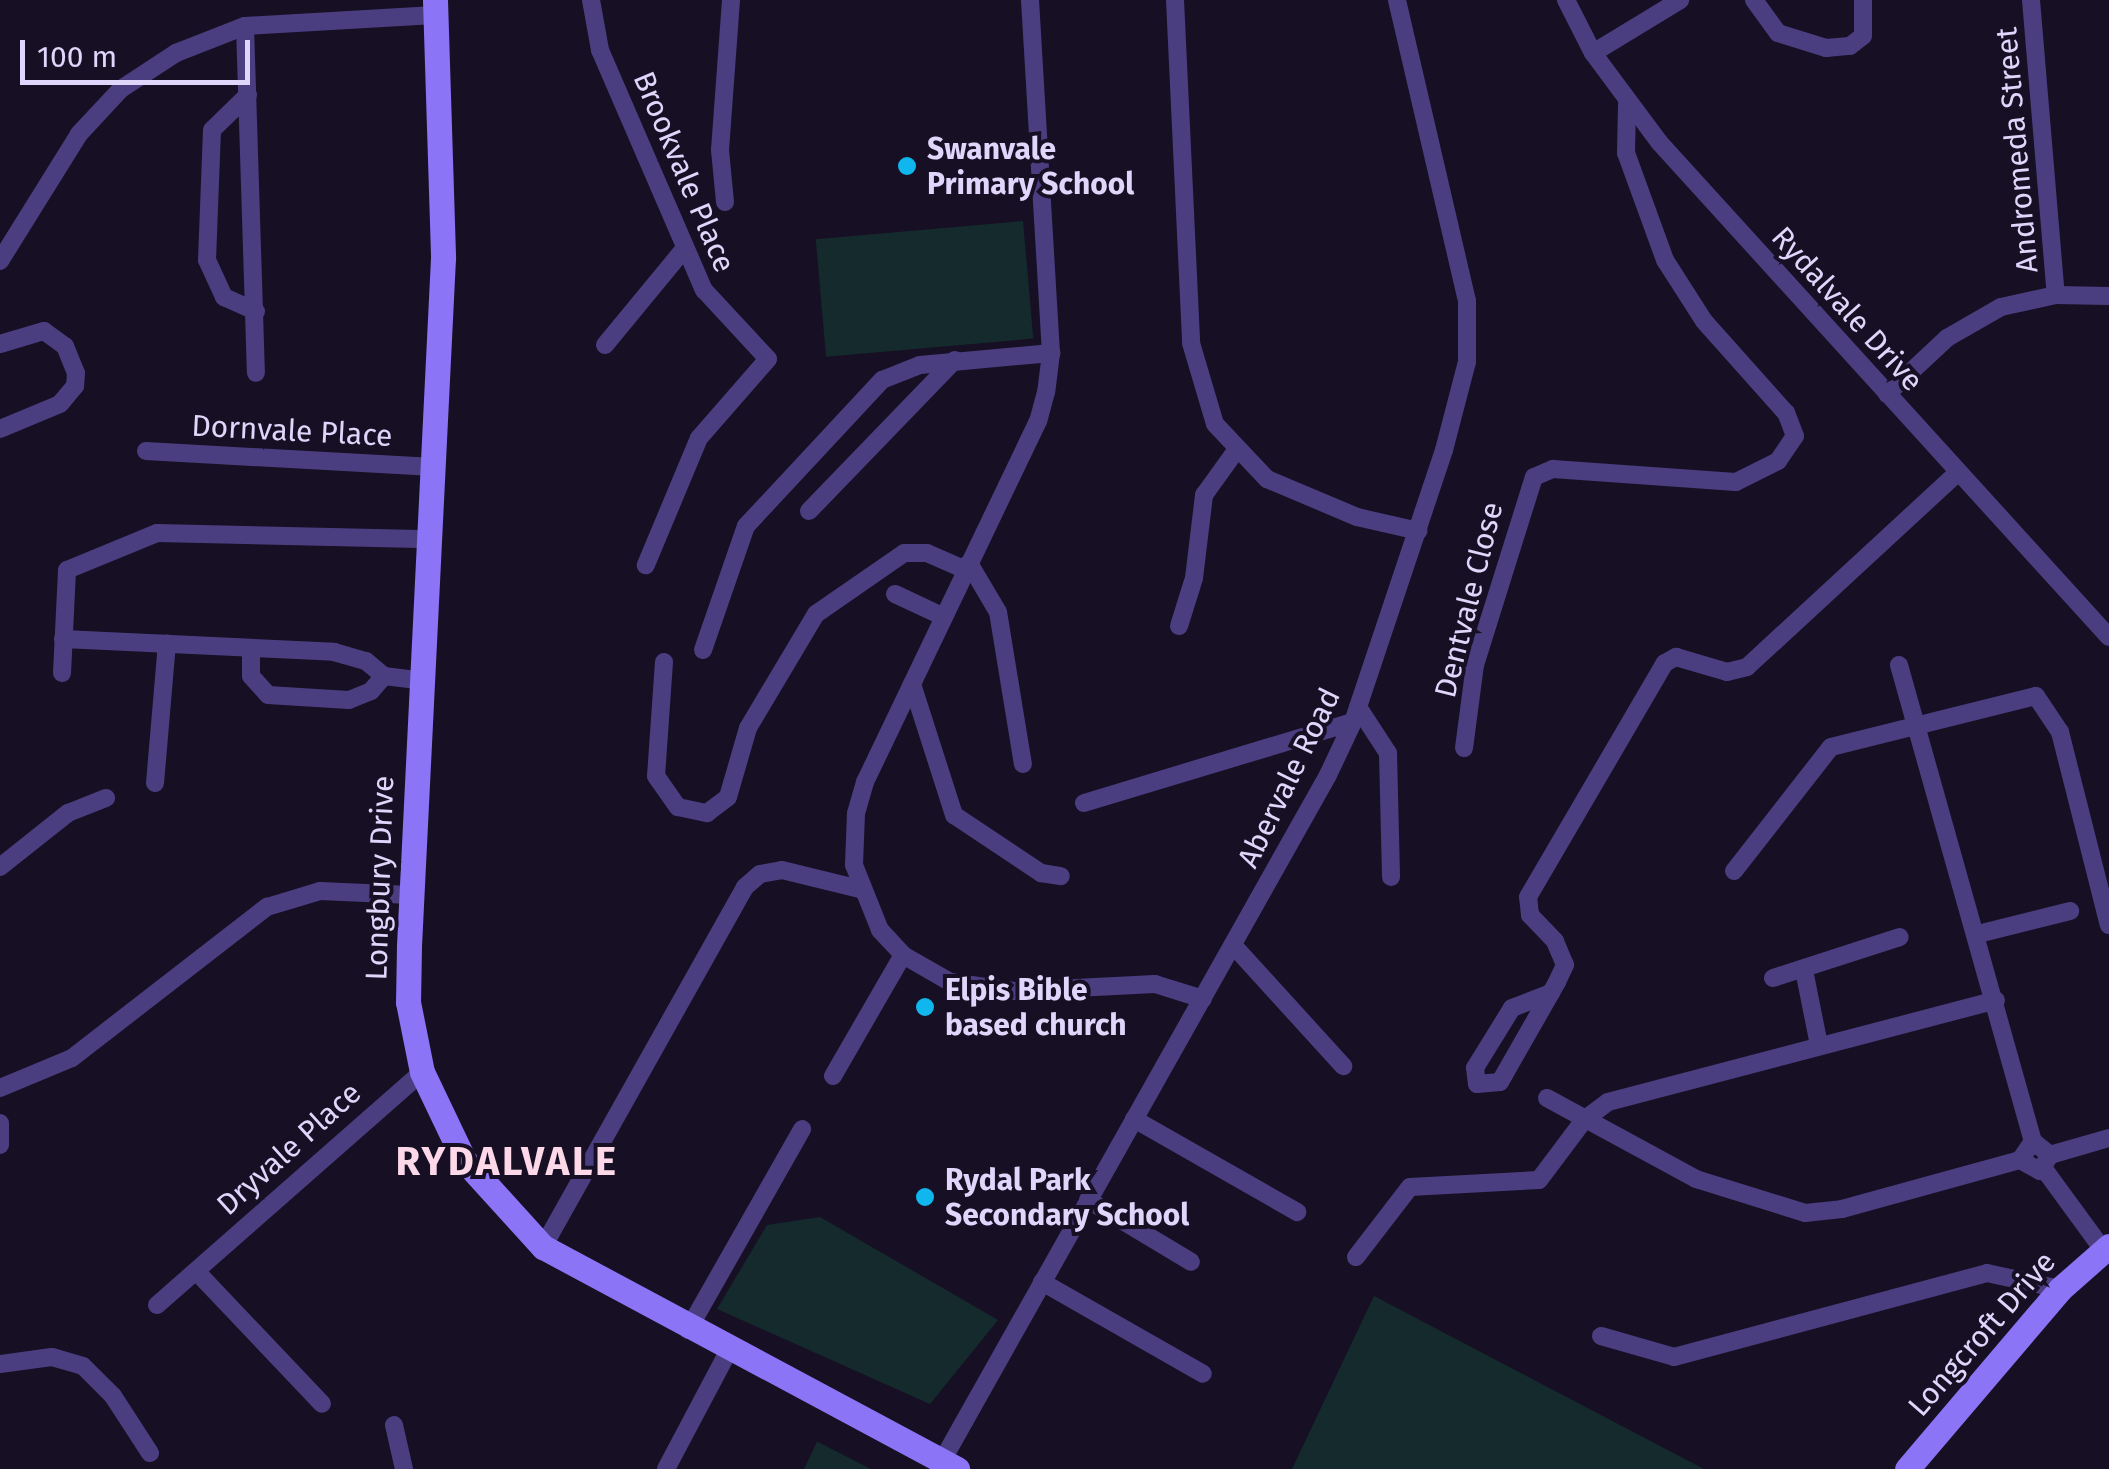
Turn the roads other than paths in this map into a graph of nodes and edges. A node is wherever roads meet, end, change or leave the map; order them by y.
1 (591, 0) edge
2 (730, 0) edge
3 (1030, 0) edge
4 (1175, 0) edge
5 (1398, 0) edge
6 (1566, 0) edge
7 (1680, 0) edge
8 (1754, 0) edge
9 (1864, 0) edge
10 (2031, 0) edge
11 (435, 7) edge
12 (244, 26) junction
13 (1593, 53) junction
14 (248, 96) junction
15 (1627, 104) junction
16 (726, 202) dead end
17 (684, 248) junction
18 (0, 262) edge
19 (2056, 295) junction
20 (2109, 296) edge
21 (256, 311) junction
22 (0, 344) edge
23 (605, 345) dead end
24 (1051, 352) junction
25 (954, 360) junction
26 (256, 373) dead end
27 (1887, 394) junction
28 (0, 429) edge
29 (146, 451) dead end
30 (1235, 452) junction
31 (434, 466) junction
32 (1958, 472) junction
33 (810, 510) dead end
34 (1418, 531) junction
35 (430, 540) junction
36 (646, 565) dead end
37 (968, 567) junction
38 (895, 594) dead end
39 (944, 617) junction
40 (1178, 626) dead end
41 (2109, 637) edge
42 (63, 639) junction
43 (167, 644) junction
44 (251, 648) junction
45 (703, 650) dead end
46 (664, 662) dead end
47 (1899, 666) dead end
48 (62, 674) dead end
49 (384, 676) junction
50 (422, 681) junction
51 (912, 684) junction
52 (1355, 715) junction
53 (1919, 723) junction
54 (1464, 748) dead end
55 (1023, 764) dead end
56 (156, 783) dead end
57 (106, 798) dead end
58 (1084, 803) dead end
59 (0, 867) edge
60 (1734, 871) dead end
61 (1061, 876) dead end
62 (1391, 877) dead end
63 (2104, 886) edge
64 (860, 889) junction
65 (411, 896) junction
66 (2070, 911) dead end
67 (2109, 925) edge
68 (1978, 934) junction
69 (1900, 937) dead end
70 (1233, 944) junction
71 (903, 955) junction
72 (1804, 970) junction
73 (1773, 978) dead end
74 (1550, 993) junction
75 (1203, 999) junction
76 (1996, 1000) junction
77 (1819, 1045) junction
78 (1343, 1066) dead end
79 (422, 1072) junction
80 (833, 1076) dead end
81 (0, 1088) edge
82 (1547, 1098) dead end
83 (1608, 1102) junction
84 (1134, 1119) junction
85 (1584, 1120) junction
86 (0, 1123) edge
87 (802, 1128) dead end
88 (1611, 1136) junction
89 (2109, 1138) edge
90 (2032, 1141) junction
91 (0, 1145) edge
92 (2020, 1160) junction
93 (2047, 1162) junction
94 (1088, 1200) junction
95 (1296, 1212) dead end
96 (543, 1247) junction
97 (2106, 1248) edge
98 (1356, 1257) dead end
99 (1192, 1262) dead end
100 (196, 1270) junction
101 (1042, 1282) junction
102 (2060, 1289) junction
103 (157, 1305) dead end
104 (688, 1330) junction
105 (1600, 1336) dead end
106 (728, 1350) junction
107 (0, 1364) edge
108 (1202, 1374) dead end
109 (322, 1404) dead end
110 (394, 1425) dead end
111 (150, 1452) dead end
112 (949, 1465) edge
113 (404, 1469) edge
114 (666, 1469) edge
115 (1907, 1469) edge

1 - 17 street, Brookvale Place
2 - 16 street
3 - 24 street
4 - 30 street
5 - 34 street, Abervale Road
6 - 13 street, Rydalvale Drive
7 - 13 street
8 - 9 street
10 - 19 street, Andromeda Street
11 - 12 street
11 - 31 street, Longbury Drive
12 - 14 street
12 - 18 street
13 - 15 street, Rydalvale Drive
14 - 21 street
14 - 21 street
15 - 27 street, Rydalvale Drive
15 - 54 street, Dentvale Close
17 - 23 street
17 - 36 street, Brookvale Place
19 - 20 street
19 - 27 street
21 - 26 street
22 - 28 street
24 - 25 street
24 - 37 street
25 - 33 street
25 - 45 street
27 - 32 street, Rydalvale Drive
29 - 31 street, Dornvale Place
30 - 34 street
30 - 40 street
31 - 35 street, Longbury Drive
32 - 41 street, Rydalvale Drive
32 - 74 street
34 - 52 street, Abervale Road
35 - 42 street
35 - 50 street, Longbury Drive
37 - 39 street
37 - 46 street
37 - 55 street
38 - 39 street
39 - 51 street
42 - 43 street
42 - 48 street
43 - 44 street
43 - 56 street
44 - 49 street
44 - 49 street
47 - 53 street
49 - 50 street
50 - 65 street, Longbury Drive
51 - 61 street
51 - 64 street
52 - 58 street
52 - 62 street
52 - 70 street, Abervale Road
53 - 60 street
53 - 63 street
53 - 68 street
57 - 59 street
63 - 67 street
64 - 71 street
64 - 96 street
65 - 79 street, Longbury Drive
65 - 81 street
66 - 68 street
68 - 76 street
69 - 72 street
70 - 75 street, Abervale Road
70 - 78 street
71 - 75 street
71 - 80 street
72 - 73 street
72 - 77 street
74 - 74 street
75 - 84 street, Abervale Road
76 - 77 street
76 - 90 street
77 - 83 street
79 - 96 street, Longbury Drive
79 - 100 street, Dryvale Place
82 - 85 street
83 - 85 street
83 - 88 street
84 - 94 street, Abervale Road
84 - 95 street
85 - 88 street
85 - 98 street
86 - 91 street
87 - 104 street
88 - 92 street
89 - 93 street
90 - 92 street
90 - 93 street
92 - 93 street
93 - 97 street
94 - 99 street
94 - 101 street, Abervale Road
96 - 104 street, Longbury Drive
97 - 102 street, Longcroft Drive
100 - 103 street, Dryvale Place
100 - 109 street
101 - 108 street
101 - 112 street, Abervale Road
102 - 105 street
102 - 115 street, Longcroft Drive
104 - 106 street, Longbury Drive
106 - 112 street, Longbury Drive
106 - 114 street
107 - 111 street
110 - 113 street

